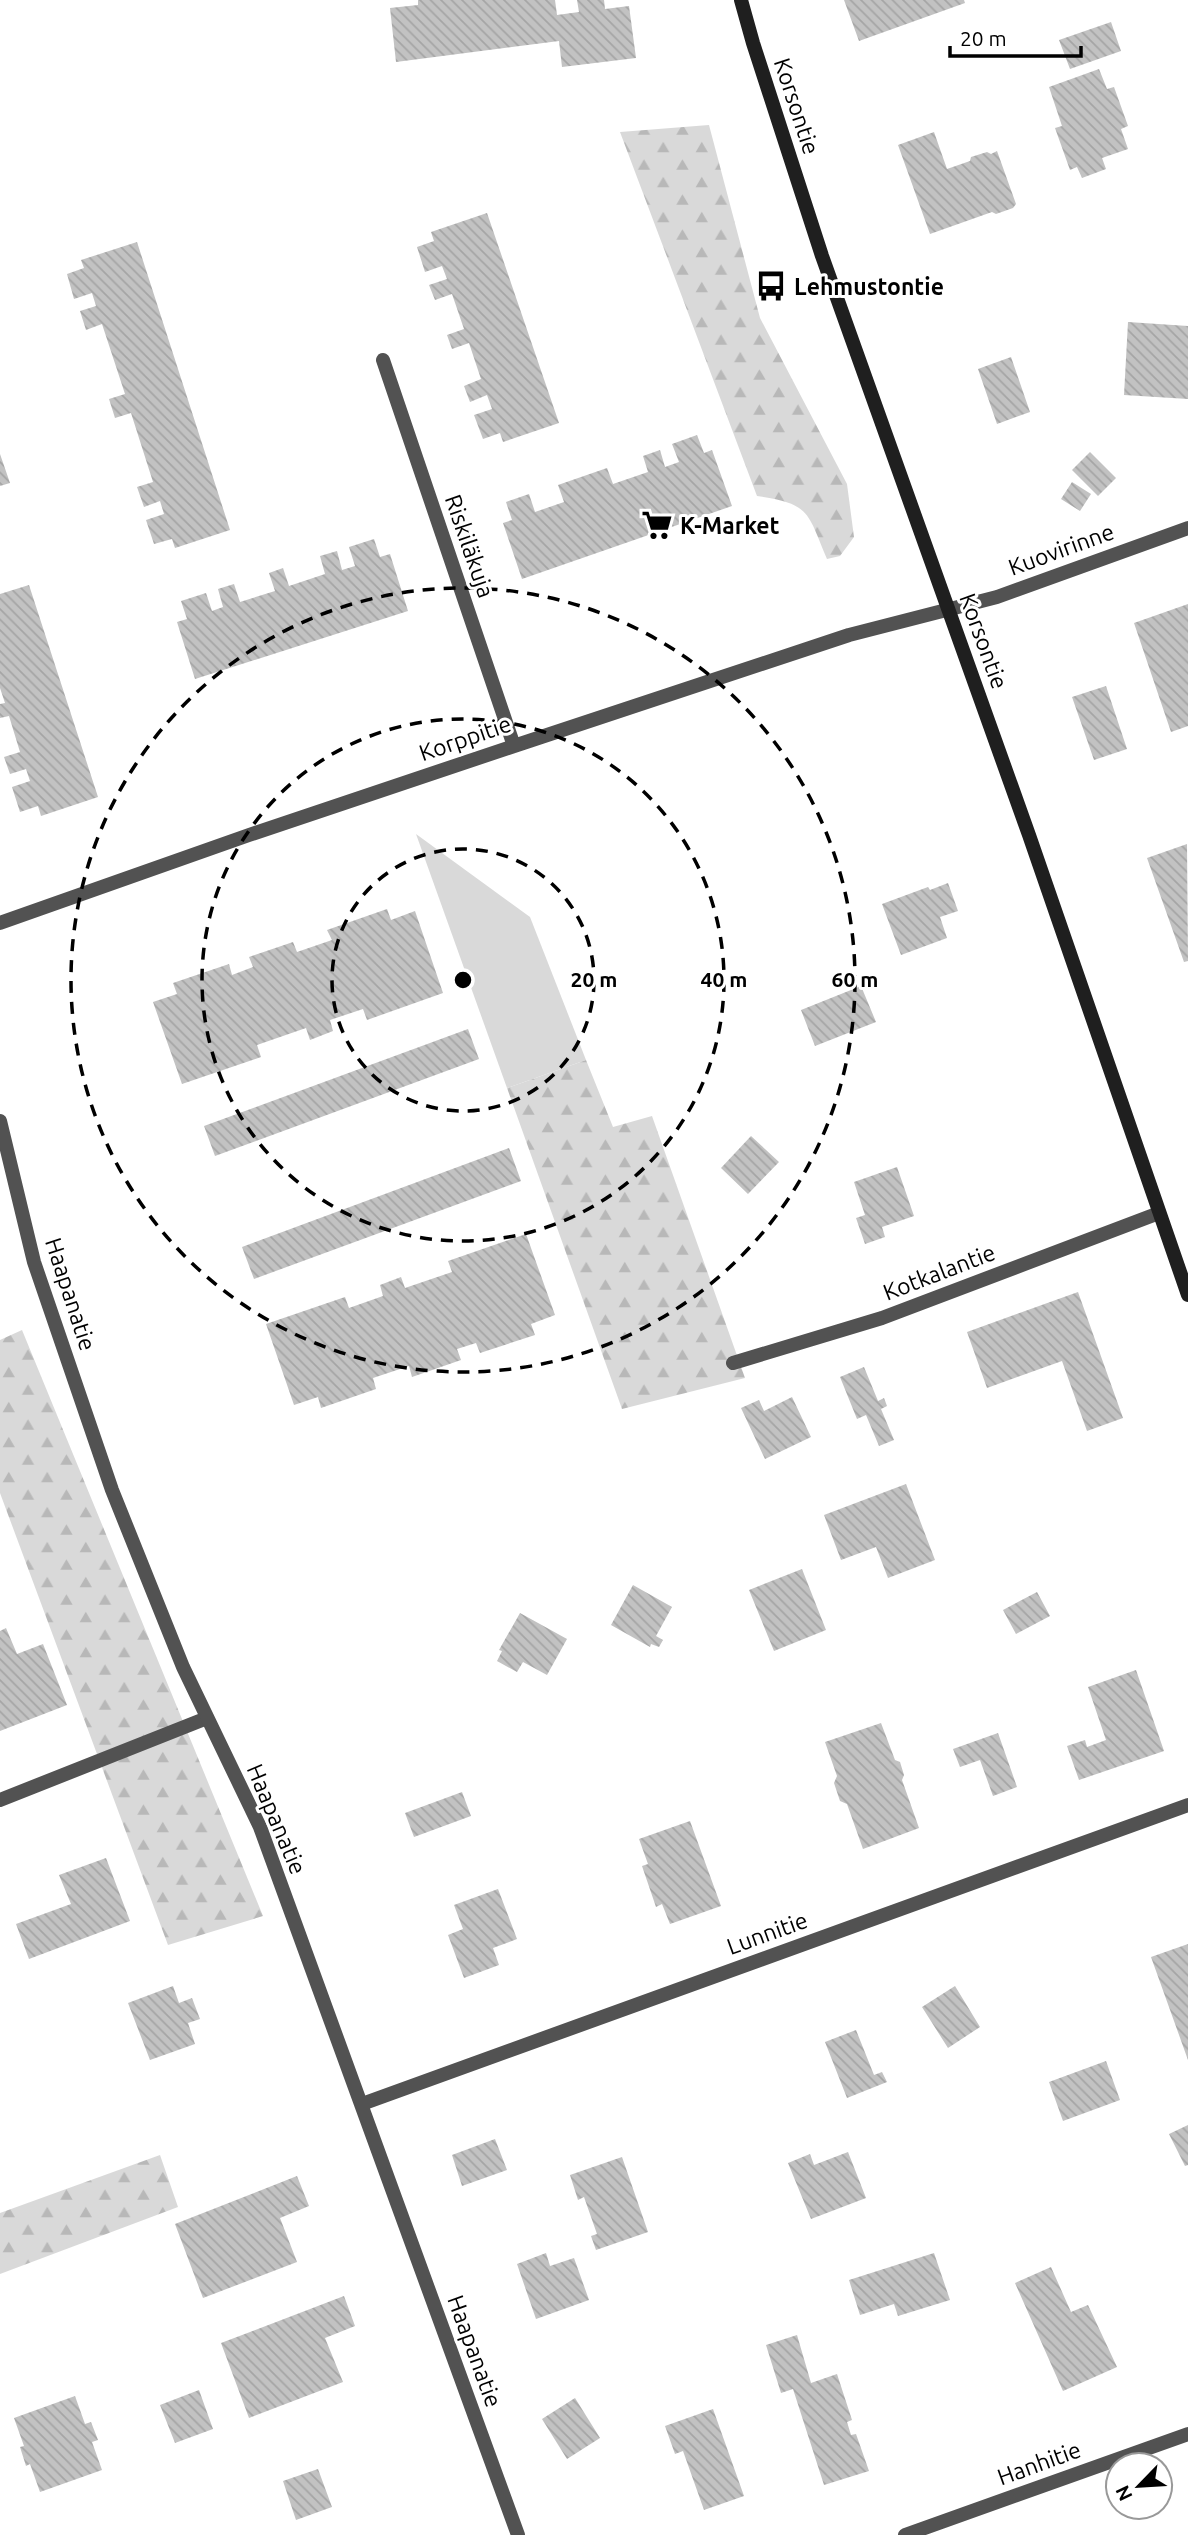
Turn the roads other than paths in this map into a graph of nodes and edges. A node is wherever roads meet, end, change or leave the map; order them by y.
1 (741, 0) edge
2 (383, 360) dead end
3 (1188, 528) edge
4 (949, 608) junction
5 (514, 746) junction
6 (0, 923) edge
7 (0, 1121) edge
8 (1159, 1213) junction
9 (1183, 1263) edge
10 (1188, 1296) edge
11 (733, 1363) dead end
12 (207, 1718) junction
13 (0, 1800) edge
14 (1188, 1805) edge
15 (362, 2104) junction
16 (1188, 2434) edge
17 (518, 2535) edge
18 (905, 2535) edge

1 - 4 main road, Korsontie
2 - 5 street, Riskiläkuja
3 - 4 street, Kuovirinne
4 - 5 street, Korppitie
4 - 8 main road, Korsontie
5 - 6 street, Korppitie
7 - 12 street, Haapanatie
8 - 9 main road, Korsontie
8 - 11 street, Kotkalantie
9 - 10 main road, Korsontie
12 - 13 street
12 - 15 street, Haapanatie
14 - 15 street, Lunnitie
15 - 17 street, Haapanatie
16 - 18 street, Hanhitie

